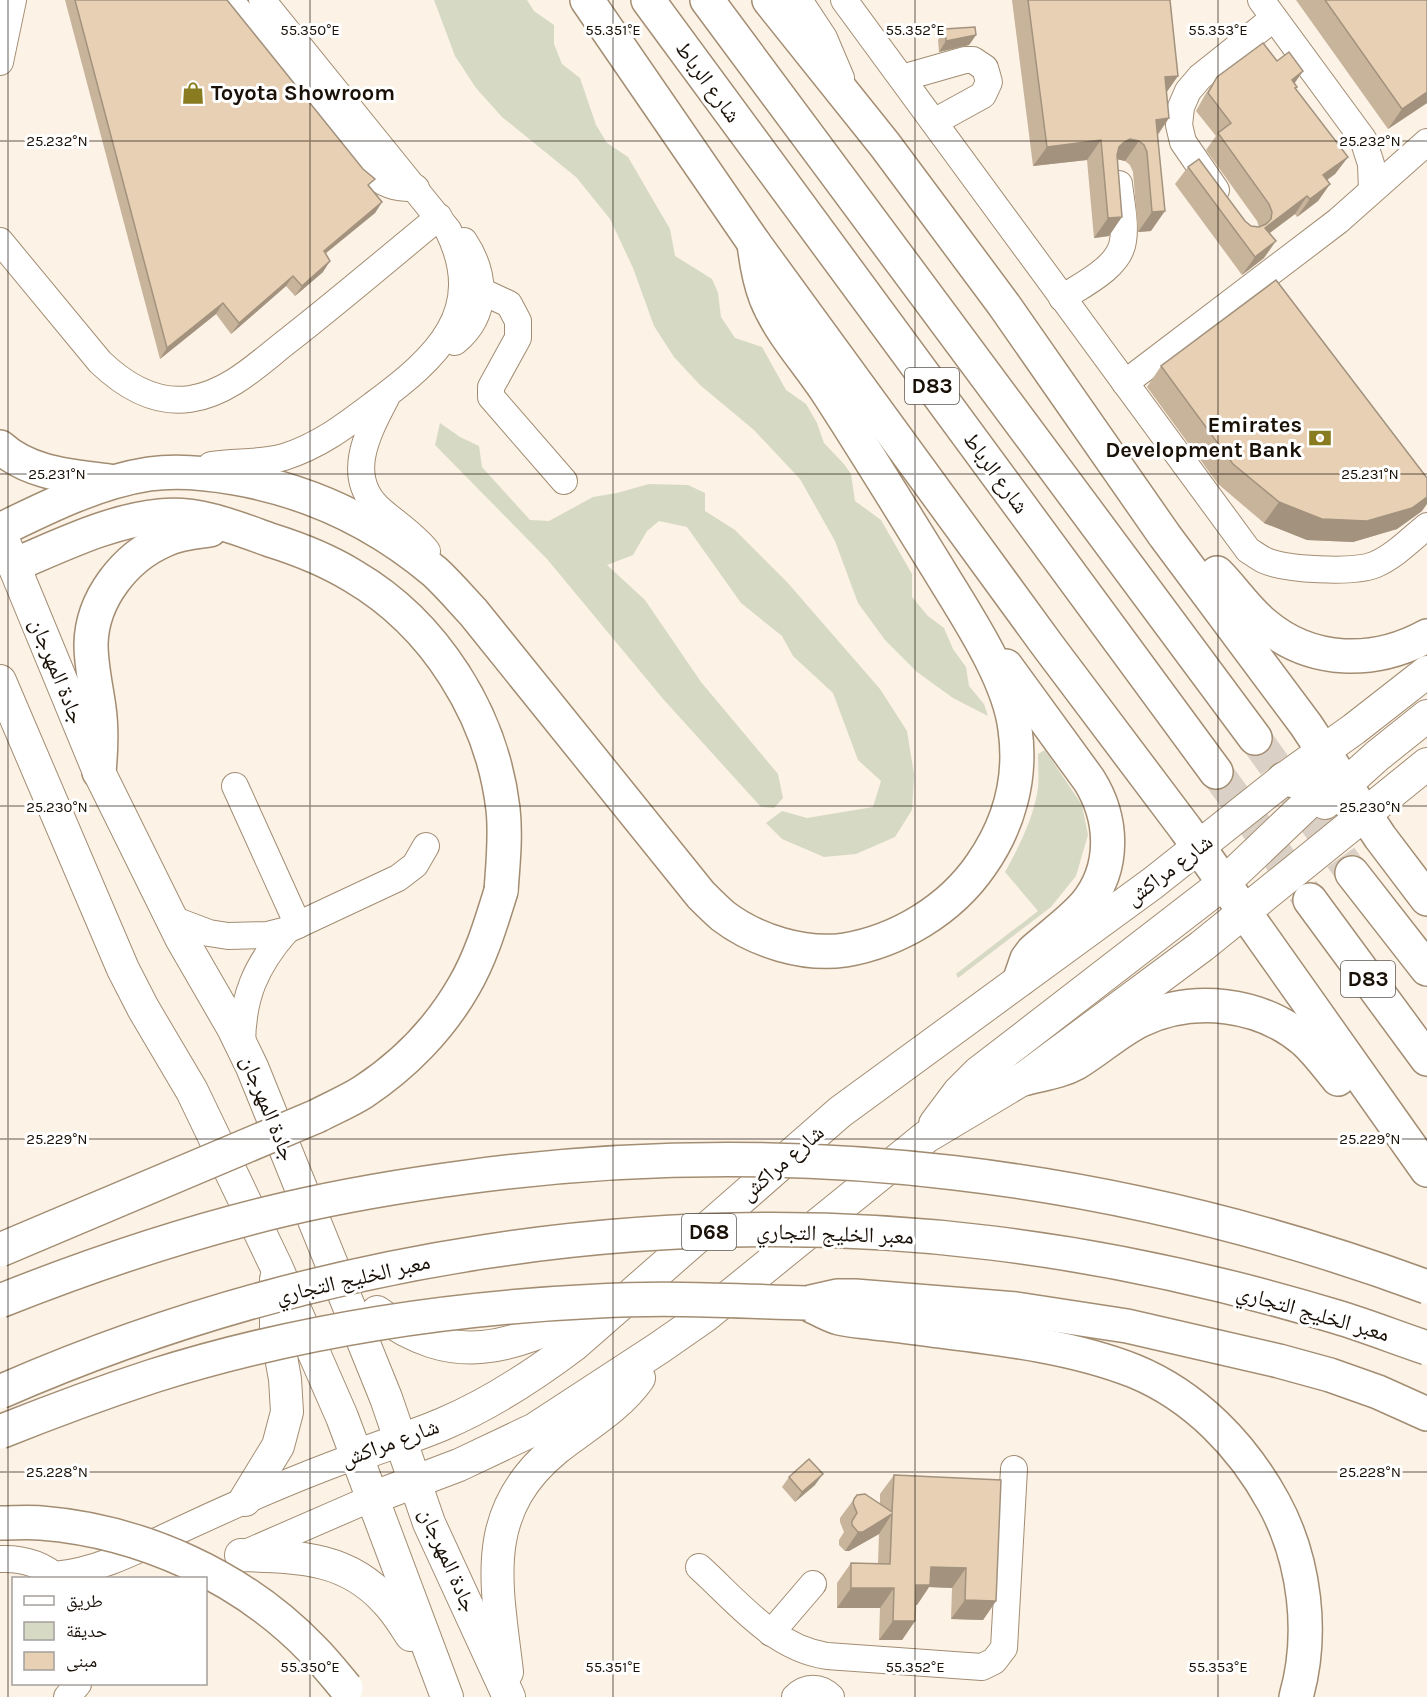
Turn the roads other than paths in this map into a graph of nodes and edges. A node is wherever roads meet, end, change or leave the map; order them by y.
1 (14, 0) edge
2 (230, 0) edge
3 (262, 0) edge
4 (587, 0) edge
5 (648, 0) edge
6 (708, 0) edge
7 (769, 0) edge
8 (799, 0) edge
9 (844, 0) edge
10 (1267, 9) edge
11 (0, 62) edge
12 (902, 78) junction
13 (847, 95) junction
14 (934, 122) junction
15 (1363, 139) junction
16 (1411, 155) edge
17 (1118, 174) edge
18 (416, 188) junction
19 (1372, 190) junction
20 (1232, 212) edge
21 (439, 217) junction
22 (0, 241) edge
23 (754, 243) junction
24 (482, 291) junction
25 (1062, 298) junction
26 (437, 354) junction
27 (1125, 383) junction
28 (389, 393) junction
29 (0, 447) edge
30 (179, 472) junction
31 (114, 482) junction
32 (564, 482) dead end
33 (1427, 526) edge
34 (0, 531) edge
35 (244, 531) junction
36 (1165, 536) junction
37 (7, 568) edge
38 (436, 574) junction
39 (968, 618) junction
40 (1427, 636) edge
41 (1427, 672) edge
42 (0, 681) edge
43 (6, 704) edge
44 (1427, 716) edge
45 (1255, 738) tunnel mouth
46 (1323, 752) junction
47 (1427, 764) edge
48 (99, 772) junction
49 (1216, 772) tunnel mouth
50 (1320, 785) junction
51 (235, 786) dead end
52 (1365, 814) junction
53 (426, 846) dead end
54 (1199, 848) junction
55 (1352, 873) tunnel mouth
56 (1224, 883) junction
57 (1427, 899) edge
58 (1310, 900) tunnel mouth
59 (1243, 912) junction
60 (172, 919) junction
61 (293, 927) junction
62 (1427, 969) edge
63 (1020, 980) junction
64 (242, 1046) junction
65 (1427, 1059) edge
66 (1023, 1079) junction
67 (1390, 1119) junction
68 (926, 1137) junction
69 (1427, 1170) edge
70 (0, 1250) edge
71 (276, 1266) junction
72 (333, 1267) junction
73 (1427, 1287) edge
74 (635, 1291) junction
75 (0, 1301) edge
76 (806, 1302) junction
77 (659, 1348) junction
78 (1427, 1348) edge
79 (0, 1392) edge
80 (1427, 1414) edge
81 (0, 1432) edge
82 (400, 1440) junction
83 (356, 1456) junction
84 (1014, 1469) dead end
85 (415, 1482) junction
86 (372, 1498) junction
87 (245, 1500) junction
88 (0, 1523) edge
89 (241, 1555) junction
90 (1, 1558) edge
91 (699, 1567) dead end
92 (56, 1577) edge
93 (191, 1577) edge
94 (813, 1584) dead end
95 (771, 1633) junction
96 (827, 1656) junction
97 (441, 1683) edge
98 (76, 1685) edge
99 (349, 1693) edge
100 (825, 1693) edge
101 (67, 1697) edge
102 (509, 1697) edge
103 (795, 1697) edge
104 (1296, 1697) edge

1 - 11 street
2 - 18 street
3 - 18 street
4 - 23 highway
5 - 49 highway, شارع الرباط / D83
6 - 45 highway, D83
7 - 13 highway
8 - 13 street
9 - 12 street
10 - 15 street
10 - 20 street
12 - 14 street
12 - 14 street
13 - 36 highway
14 - 25 street
15 - 16 street
15 - 19 street
16 - 19 street
17 - 25 street
18 - 21 street
19 - 27 street
21 - 22 street
21 - 24 street
21 - 26 street
23 - 39 highway
23 - 54 highway
24 - 26 street
24 - 32 street
25 - 27 street
26 - 28 street
27 - 33 street
28 - 30 street
28 - 38 street
29 - 31 highway
30 - 31 highway
30 - 38 highway
31 - 34 highway
34 - 37 main road, جادة المهرجان
35 - 37 highway
35 - 48 highway
35 - 70 highway, bridge
36 - 40 highway
36 - 46 highway
37 - 48 main road, جادة المهرجان
38 - 39 highway
39 - 63 highway
41 - 46 main road, شارع مراكش
42 - 43 main road, جادة المهرجان
43 - 71 main road, جادة المهرجان
44 - 50 main road
46 - 50 highway
46 - 50 main road, شارع مراكش
47 - 52 main road, شارع مراكش
48 - 60 main road, جادة المهرجان
50 - 52 highway
50 - 54 main road, شارع مراكش
50 - 56 main road
50 - 59 main road
51 - 61 street
52 - 57 highway
52 - 59 main road, شارع مراكش
53 - 61 street
54 - 56 highway
54 - 63 main road, شارع مراكش
55 - 62 highway, D83
56 - 59 highway
56 - 68 main road
58 - 65 highway, D83
59 - 66 main road, شارع مراكش
59 - 67 highway
60 - 61 street
60 - 64 main road, جادة المهرجان
61 - 64 street
63 - 74 main road, شارع مراكش
64 - 72 main road, جادة المهرجان
66 - 67 highway
66 - 68 main road, شارع مراكش
67 - 69 highway
68 - 77 main road, شارع مراكش
71 - 83 main road, جادة المهرجان
71 - 87 main road
72 - 74 main road
72 - 82 main road, جادة المهرجان
73 - 75 highway, bridge
74 - 82 main road, شارع مراكش
76 - 80 highway
76 - 81 highway, bridge
76 - 104 highway
77 - 85 main road, شارع مراكش
77 - 102 main road
78 - 79 highway, معبر الخليج التجاري / D68, bridge
82 - 83 main road, شارع مراكش
82 - 85 main road, جادة المهرجان
83 - 86 main road, جادة المهرجان
83 - 87 street, شارع مراكش
84 - 96 street
85 - 86 main road, شارع مراكش
85 - 102 main road, جادة المهرجان
86 - 89 street, شارع مراكش
86 - 97 main road, جادة المهرجان
87 - 92 street, شارع مراكش
88 - 99 highway, bridge
89 - 93 street, شارع مراكش
89 - 97 main road
90 - 92 street
91 - 95 street
94 - 95 street
95 - 96 street
96 - 100 street
98 - 101 street
100 - 103 street

